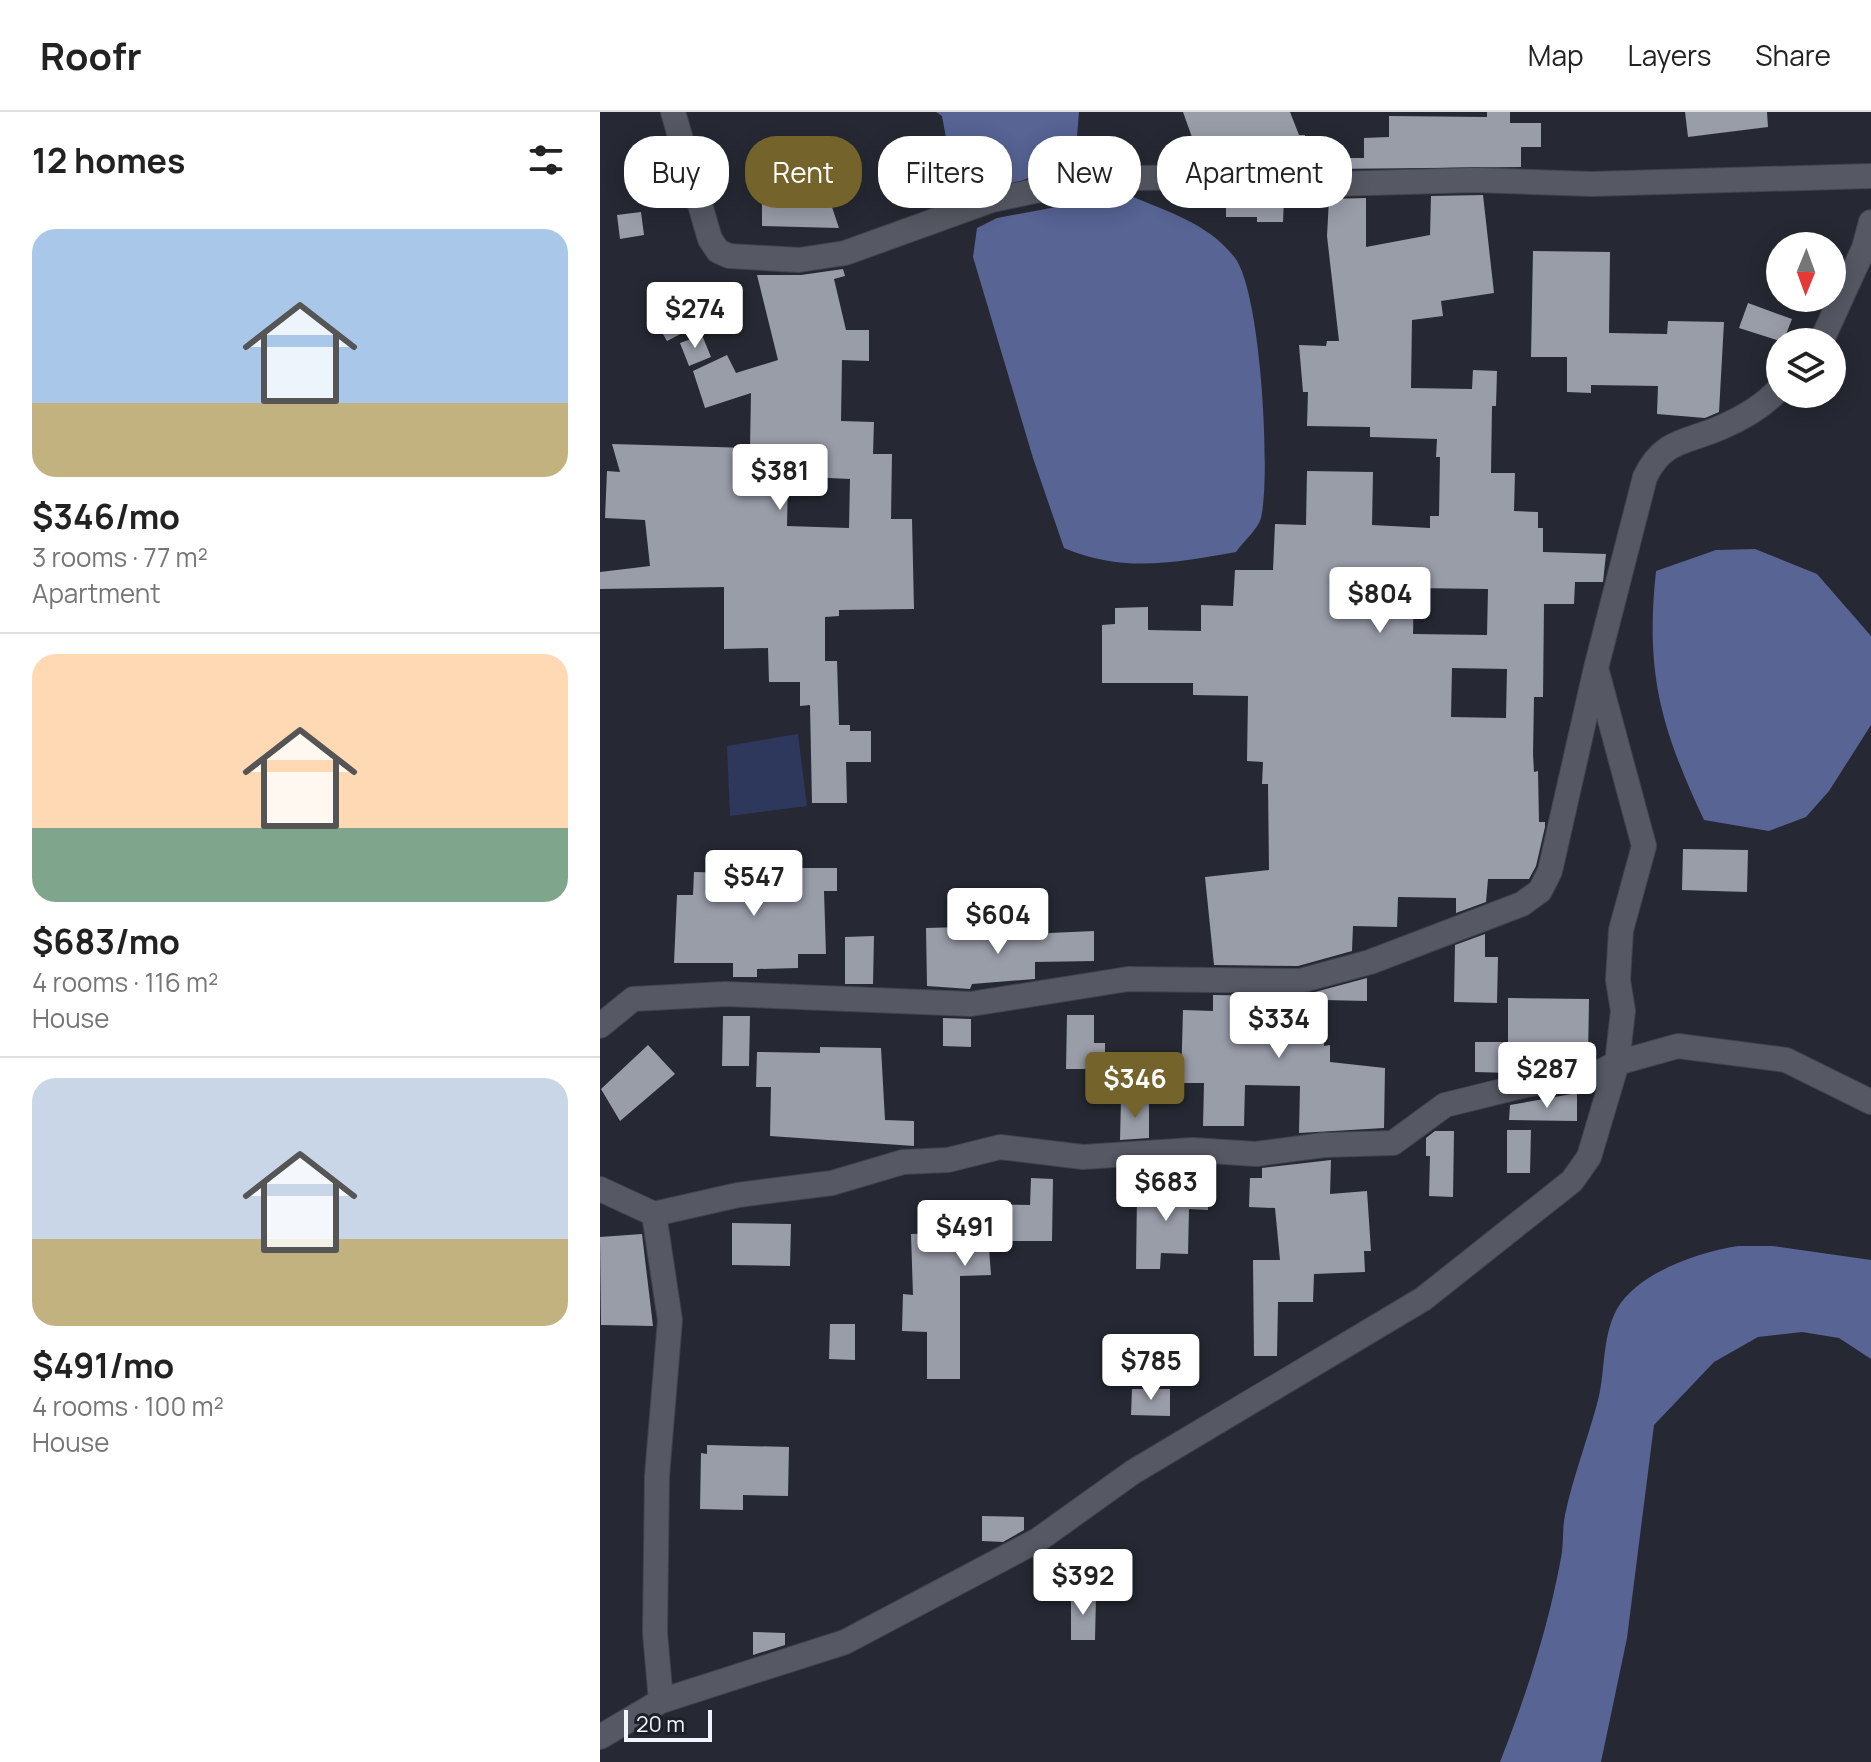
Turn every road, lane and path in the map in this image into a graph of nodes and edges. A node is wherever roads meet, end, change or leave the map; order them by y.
1 (673, 112) edge
2 (1871, 176) edge
3 (1871, 222) edge
4 (1827, 328) edge
5 (1766, 404) edge
6 (1596, 668) junction
7 (600, 1026) edge
8 (1617, 1063) junction
9 (1871, 1102) edge
10 (600, 1189) edge
11 (654, 1214) junction
12 (661, 1701) junction
13 (600, 1737) edge

1 - 2 street
3 - 4 street
5 - 6 street
6 - 7 street
6 - 8 street
8 - 9 street
8 - 11 street
8 - 12 street
10 - 11 street
11 - 12 street
12 - 13 street

